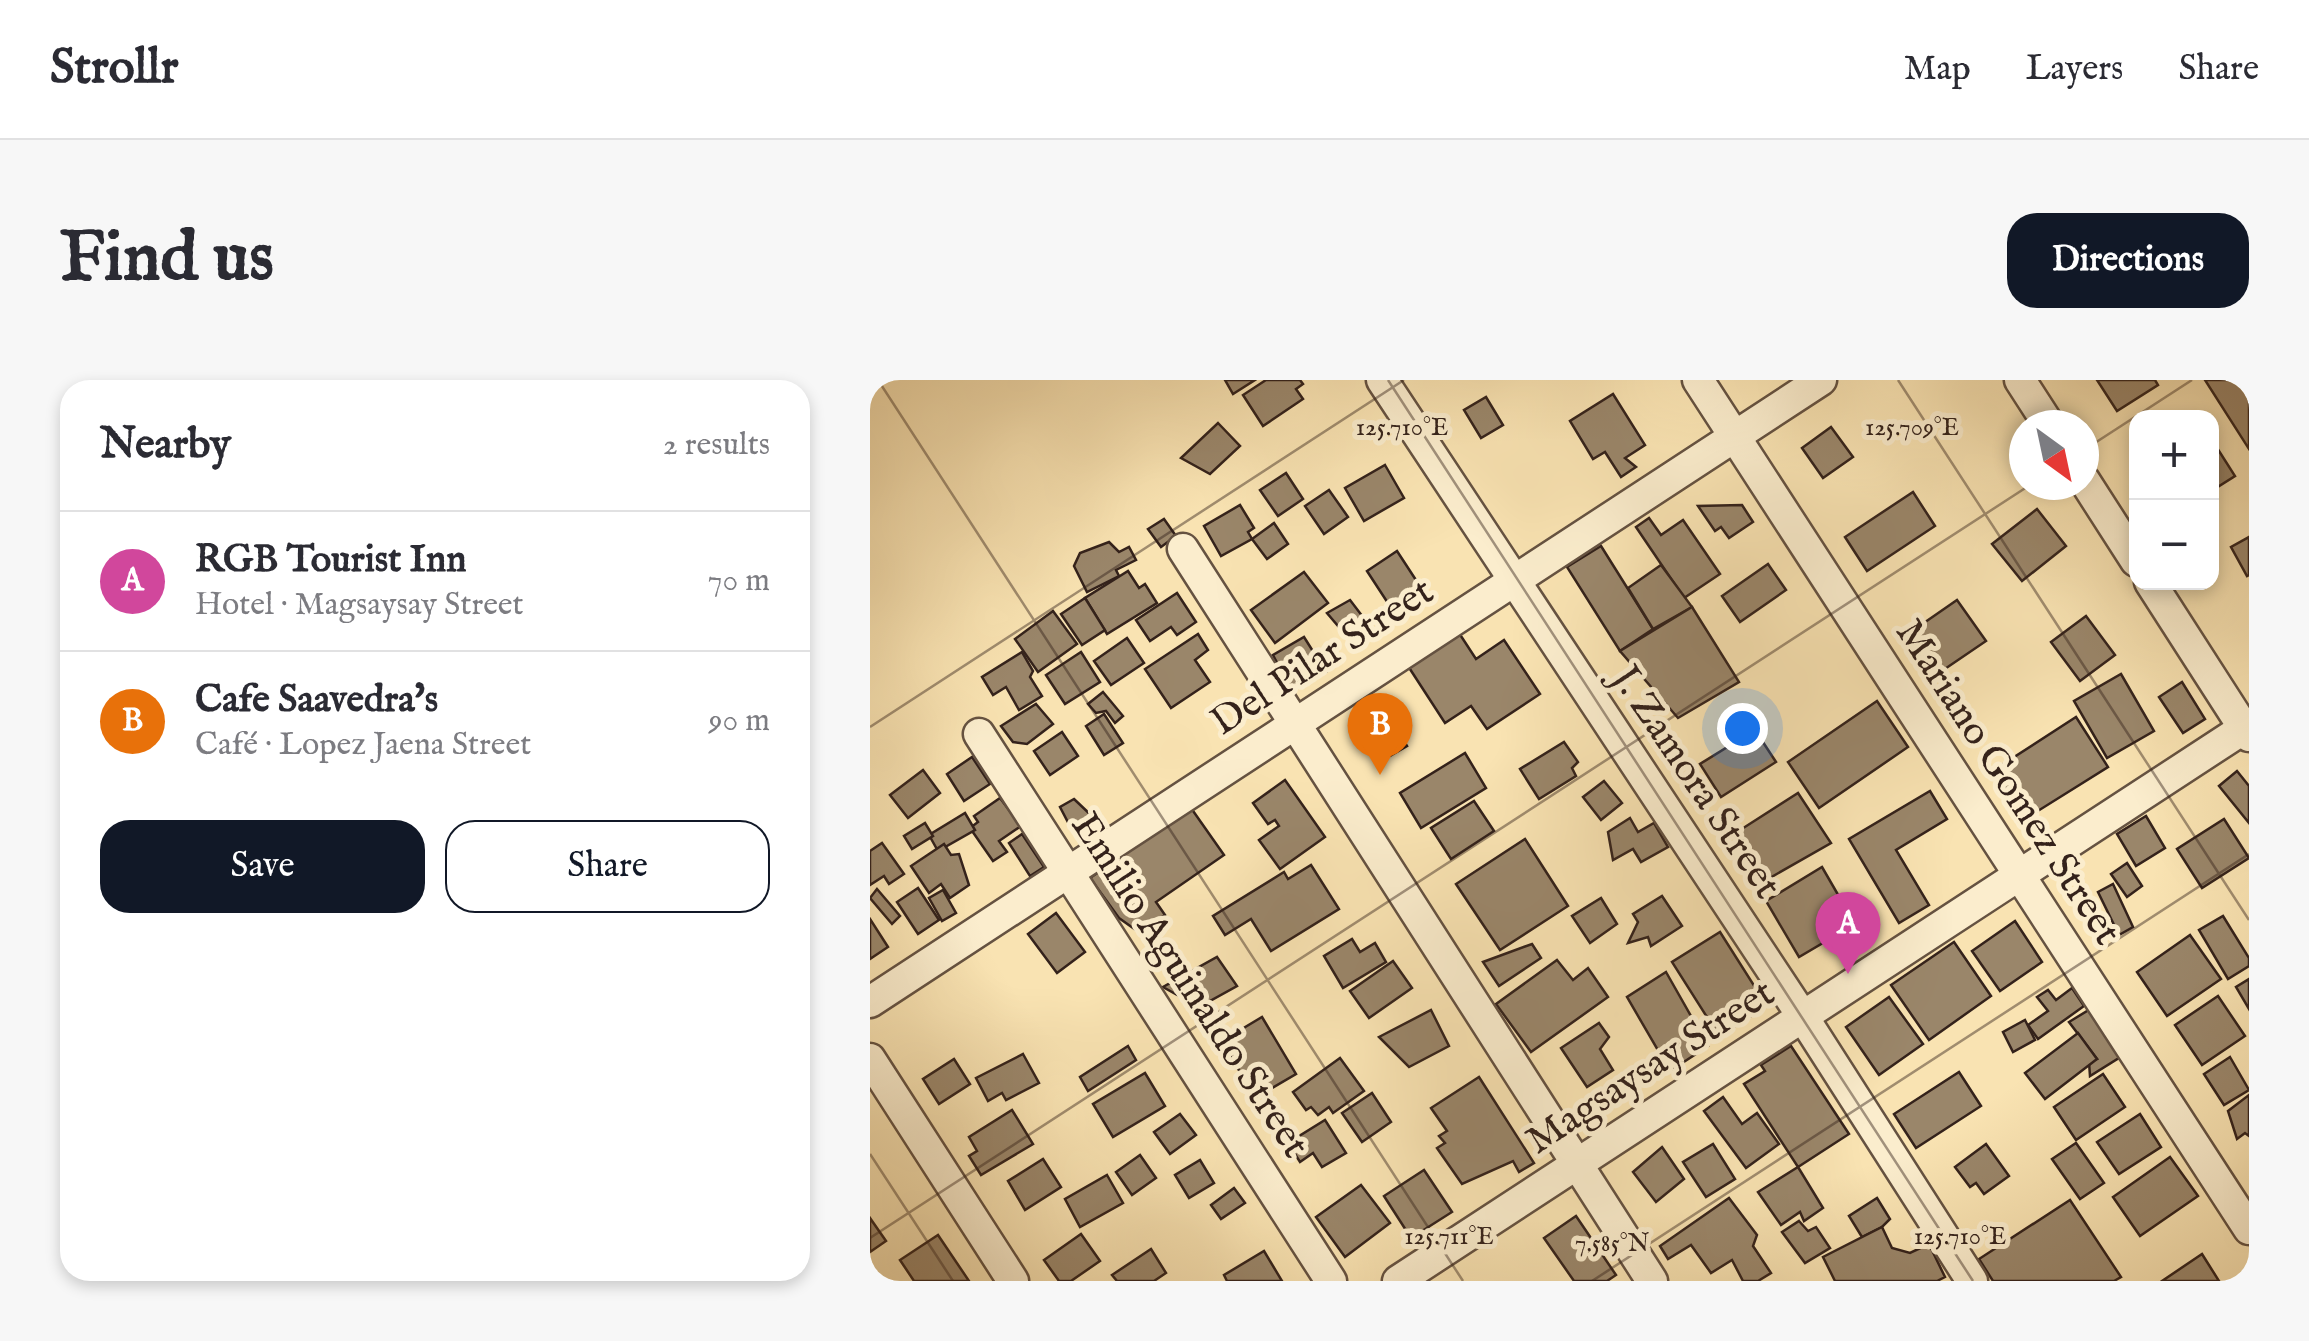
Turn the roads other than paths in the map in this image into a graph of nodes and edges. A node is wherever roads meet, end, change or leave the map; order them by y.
1 (1382, 380) edge
2 (1698, 380) edge
3 (1820, 380) edge
4 (2020, 380) edge
5 (2039, 410) edge
6 (1734, 437) junction
7 (2097, 500) edge
8 (1183, 549) dead end
9 (2129, 551) edge
10 (1514, 581) junction
11 (2155, 590) edge
12 (1295, 724) junction
13 (2247, 730) edge
14 (979, 734) dead end
15 (1068, 872) junction
16 (2019, 875) junction
17 (870, 1002) edge
18 (1802, 1017) junction
19 (870, 1059) edge
20 (1576, 1165) junction
21 (2249, 1229) edge
22 (1013, 1281) edge
23 (1332, 1281) edge
24 (1398, 1281) edge
25 (1652, 1281) edge
26 (1972, 1281) edge

1 - 10 street, J. Zamora Street
2 - 6 street, Mariano Gomez Street
3 - 6 street, Del Pilar Street
4 - 5 street
6 - 10 street, Del Pilar Street
6 - 16 street, Mariano Gomez Street
7 - 9 street
8 - 12 street
10 - 12 street, Del Pilar Street
10 - 18 street, J. Zamora Street
11 - 13 street
12 - 15 street, Del Pilar Street
12 - 20 street
13 - 16 street, Magsaysay Street
14 - 15 street, Emilio Aguinaldo Street
15 - 17 street, Del Pilar Street
15 - 23 street, Emilio Aguinaldo Street
16 - 18 street, Magsaysay Street
16 - 21 street, Mariano Gomez Street
18 - 20 street, Magsaysay Street
18 - 26 street, J. Zamora Street
19 - 22 street
20 - 24 street, Magsaysay Street
20 - 25 street

